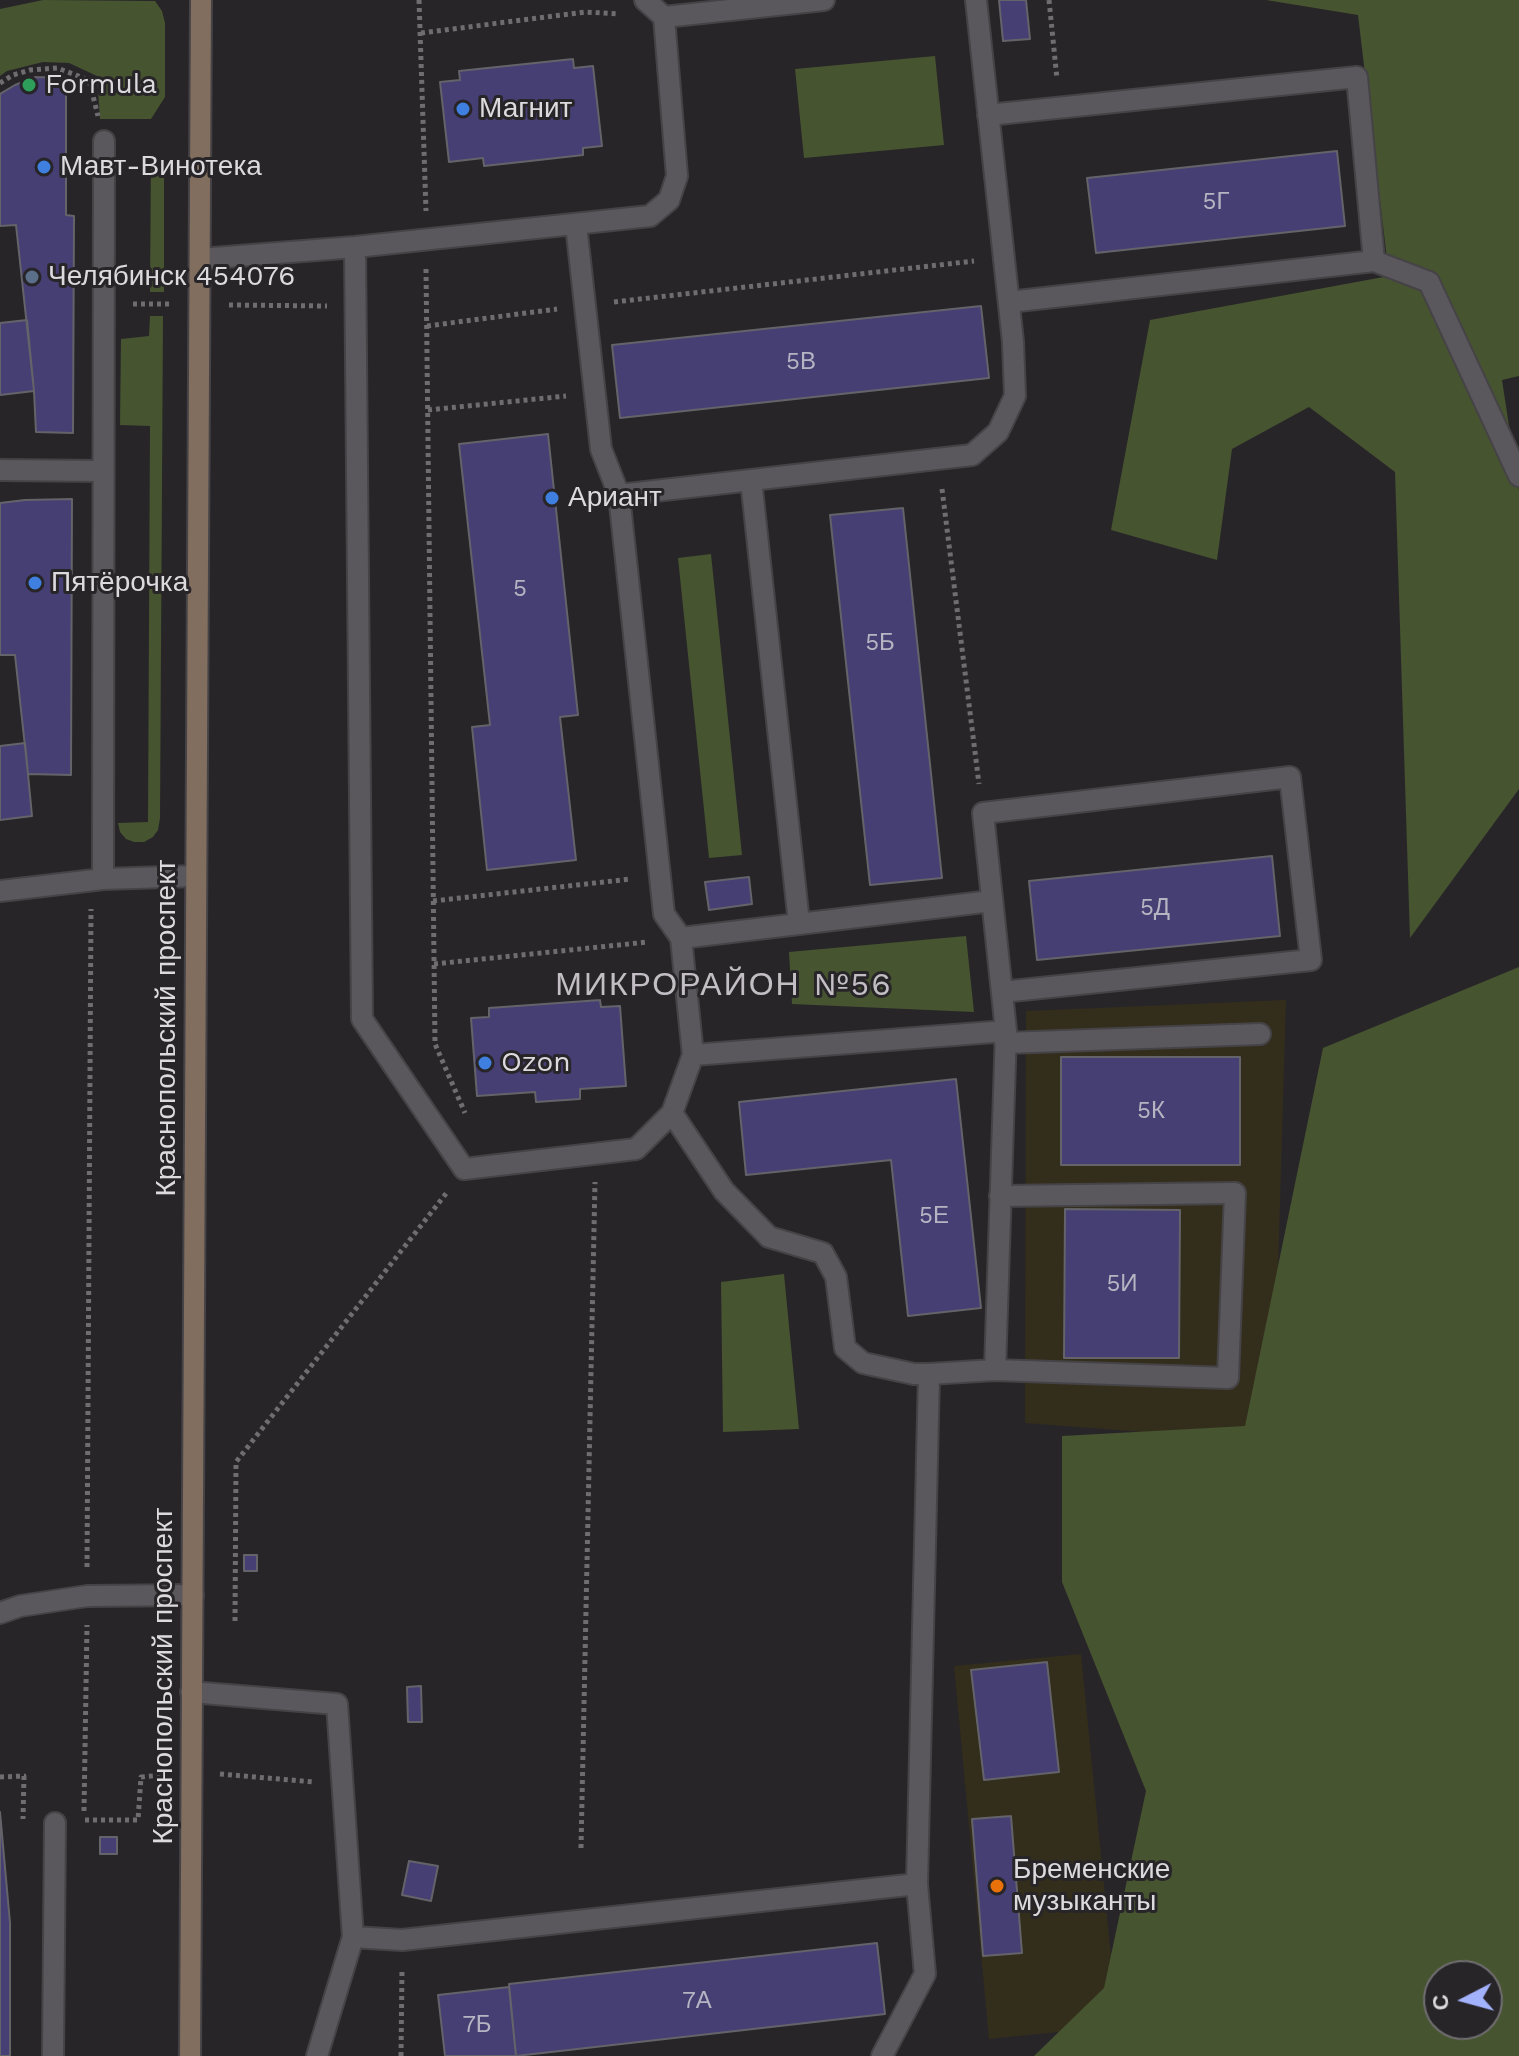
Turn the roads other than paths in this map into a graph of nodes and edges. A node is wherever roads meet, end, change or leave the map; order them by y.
1 (201, 0) edge
2 (645, 0) edge
3 (824, 0) edge
4 (976, 0) edge
5 (777, 3) edge
6 (664, 17) junction
7 (988, 115) junction
8 (104, 141) road end
9 (576, 225) junction
10 (355, 247) junction
11 (200, 259) junction
12 (1374, 261) junction
13 (1009, 302) junction
14 (0, 470) edge
15 (103, 471) junction
16 (1519, 476) edge
17 (751, 480) junction
18 (619, 495) junction
19 (196, 876) junction
20 (103, 879) junction
21 (0, 891) edge
22 (992, 901) junction
23 (799, 923) junction
24 (681, 938) junction
25 (1002, 992) junction
26 (1260, 1034) dead end
27 (1006, 1037) junction
28 (693, 1055) junction
29 (672, 1113) junction
30 (1000, 1196) junction
31 (995, 1370) junction
32 (929, 1374) junction
33 (193, 1595) junction
34 (0, 1613) edge
35 (191, 1692) junction
36 (55, 1823) dead end
37 (917, 1884) junction
38 (353, 1937) junction
39 (53, 2056) edge
40 (190, 2056) edge
41 (317, 2056) edge
42 (882, 2056) edge

1 - 11 street, Краснопольский проспект
2 - 6 lane
3 - 5 lane
4 - 7 lane
5 - 6 lane
6 - 9 lane
7 - 12 lane
7 - 13 lane
8 - 15 lane
9 - 10 lane
9 - 18 lane
10 - 11 lane
10 - 29 lane
11 - 19 street, Краснопольский проспект
12 - 13 lane
12 - 16 lane
13 - 17 lane
14 - 15 lane
15 - 20 lane
17 - 18 lane
17 - 23 lane
18 - 24 lane
19 - 20 lane
19 - 33 street, Краснопольский проспект
20 - 21 lane
22 - 23 lane
22 - 25 lane
22 - 25 lane
23 - 24 lane
24 - 28 lane
25 - 27 lane
26 - 27 lane
27 - 28 lane
27 - 30 lane
28 - 29 lane
29 - 32 lane
30 - 31 lane
30 - 31 lane
31 - 32 lane
32 - 37 lane
33 - 34 lane
33 - 35 street, Краснопольский проспект
35 - 38 lane
35 - 40 street, Краснопольский проспект
36 - 39 lane
37 - 38 lane
37 - 42 lane
38 - 41 lane

